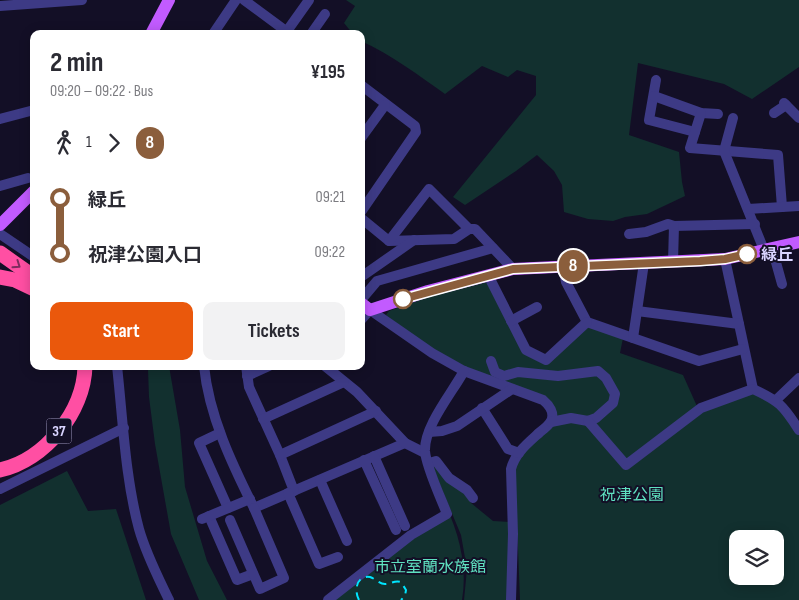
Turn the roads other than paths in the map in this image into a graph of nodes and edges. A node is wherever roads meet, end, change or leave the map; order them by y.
1 (82, 0) edge
2 (169, 0) edge
3 (309, 0) edge
4 (244, 1) edge
5 (0, 6) edge
6 (325, 14) dead end
7 (153, 30) edge
8 (216, 30) edge
9 (285, 30) edge
10 (289, 30) edge
11 (314, 30) edge
12 (656, 80) dead end
13 (365, 89) edge
14 (654, 96) junction
15 (385, 105) junction
16 (30, 111) edge
17 (701, 112) junction
18 (774, 113) dead end
19 (718, 114) dead end
20 (733, 118) dead end
21 (799, 118) edge
22 (0, 119) edge
23 (365, 132) edge
24 (695, 132) junction
25 (724, 152) junction
26 (28, 178) dead end
27 (0, 186) edge
28 (30, 195) edge
29 (365, 206) edge
30 (799, 206) edge
31 (782, 207) junction
32 (748, 208) junction
33 (365, 221) edge
34 (755, 224) junction
35 (0, 225) edge
36 (674, 226) junction
37 (470, 229) junction
38 (0, 234) edge
39 (629, 234) dead end
40 (414, 240) junction
41 (389, 241) junction
42 (799, 242) edge
43 (493, 248) junction
44 (768, 249) junction
45 (0, 253) edge
46 (30, 253) edge
47 (725, 259) junction
48 (673, 262) junction
49 (644, 263) junction
50 (563, 266) junction
51 (513, 269) junction
52 (30, 274) edge
53 (365, 274) edge
54 (488, 275) junction
55 (0, 277) edge
56 (782, 284) dead end
57 (30, 287) edge
58 (365, 302) edge
59 (365, 304) edge
60 (365, 305) edge
61 (537, 307) dead end
62 (637, 311) junction
63 (511, 322) junction
64 (587, 322) junction
65 (739, 324) junction
66 (633, 338) junction
67 (743, 349) junction
68 (491, 361) dead end
69 (524, 362) dead end
70 (77, 370) edge
71 (85, 370) edge
72 (118, 370) edge
73 (204, 370) edge
74 (330, 370) edge
75 (246, 371) edge
76 (464, 371) junction
77 (518, 372) junction
78 (799, 378) edge
79 (344, 382) junction
80 (512, 388) junction
81 (753, 389) junction
82 (776, 400) junction
83 (482, 408) junction
84 (376, 411) junction
85 (263, 419) junction
86 (588, 421) junction
87 (551, 422) junction
88 (124, 428) junction
89 (799, 430) edge
90 (429, 432) junction
91 (220, 433) junction
92 (405, 443) junction
93 (519, 453) junction
94 (280, 455) junction
95 (374, 456) junction
96 (427, 458) junction
97 (364, 460) junction
98 (0, 463) edge
99 (0, 470) edge
100 (320, 480) junction
101 (0, 489) edge
102 (291, 492) junction
103 (473, 498) dead end
104 (252, 504) junction
105 (228, 508) junction
106 (230, 520) dead end
107 (347, 541) dead end
108 (338, 556) dead end
109 (253, 574) junction
110 (169, 600) edge
111 (328, 600) edge
112 (511, 600) edge

1 - 5 street
2 - 7 main road
3 - 10 street
4 - 8 street
4 - 9 street
6 - 11 street
12 - 14 street
13 - 15 street
14 - 17 street
14 - 24 street
15 - 23 street
15 - 29 street
16 - 22 street
17 - 19 street
17 - 24 street
18 - 21 street
20 - 25 street
24 - 25 street
25 - 31 street
25 - 32 street
26 - 27 street
28 - 35 main road
30 - 31 street
31 - 32 street
32 - 34 street
33 - 41 street
34 - 36 street
34 - 44 street
36 - 39 street
36 - 48 street
37 - 40 street
37 - 41 street
37 - 43 street
38 - 46 street
40 - 41 street
40 - 53 street
42 - 44 main road
43 - 51 street
43 - 58 street
44 - 47 main road
44 - 56 street
45 -> 52 highway
47 - 48 main road
47 - 65 street
48 - 49 main road
49 - 50 main road
49 - 62 street
50 - 51 main road
50 - 64 street
51 - 54 main road
54 - 59 main road
54 - 63 street
55 - 57 highway
60 - 76 street
61 - 63 street
62 - 65 street
62 - 66 street
63 - 64 street
64 - 66 street
65 - 67 street
66 - 67 street
67 - 81 street
68 - 77 street
69 - 77 street
70 - 98 highway, 37
71 - 99 highway, 37
72 - 88 street
73 - 91 street
74 - 79 street
75 - 85 street
76 - 80 street
76 - 90 street
77 - 86 street
78 - 82 street
79 - 84 street
79 - 85 street
80 - 83 street
80 - 87 street
81 - 82 street
81 - 86 street
82 - 89 street
83 - 90 street
83 - 93 street
84 - 92 street
84 - 94 street
85 - 94 street
86 - 87 street
87 - 93 street
88 - 101 street
88 - 110 street
90 - 96 street
91 - 104 street
91 - 105 street
92 - 95 street
92 - 96 street
93 - 112 street
94 - 102 street
95 - 97 street
95 - 97 street
96 - 103 street
96 - 111 street
97 - 100 street
100 - 102 street
100 - 107 street
102 - 104 street
102 - 108 street
104 - 105 street
104 - 109 street
105 - 109 street
106 - 109 street

